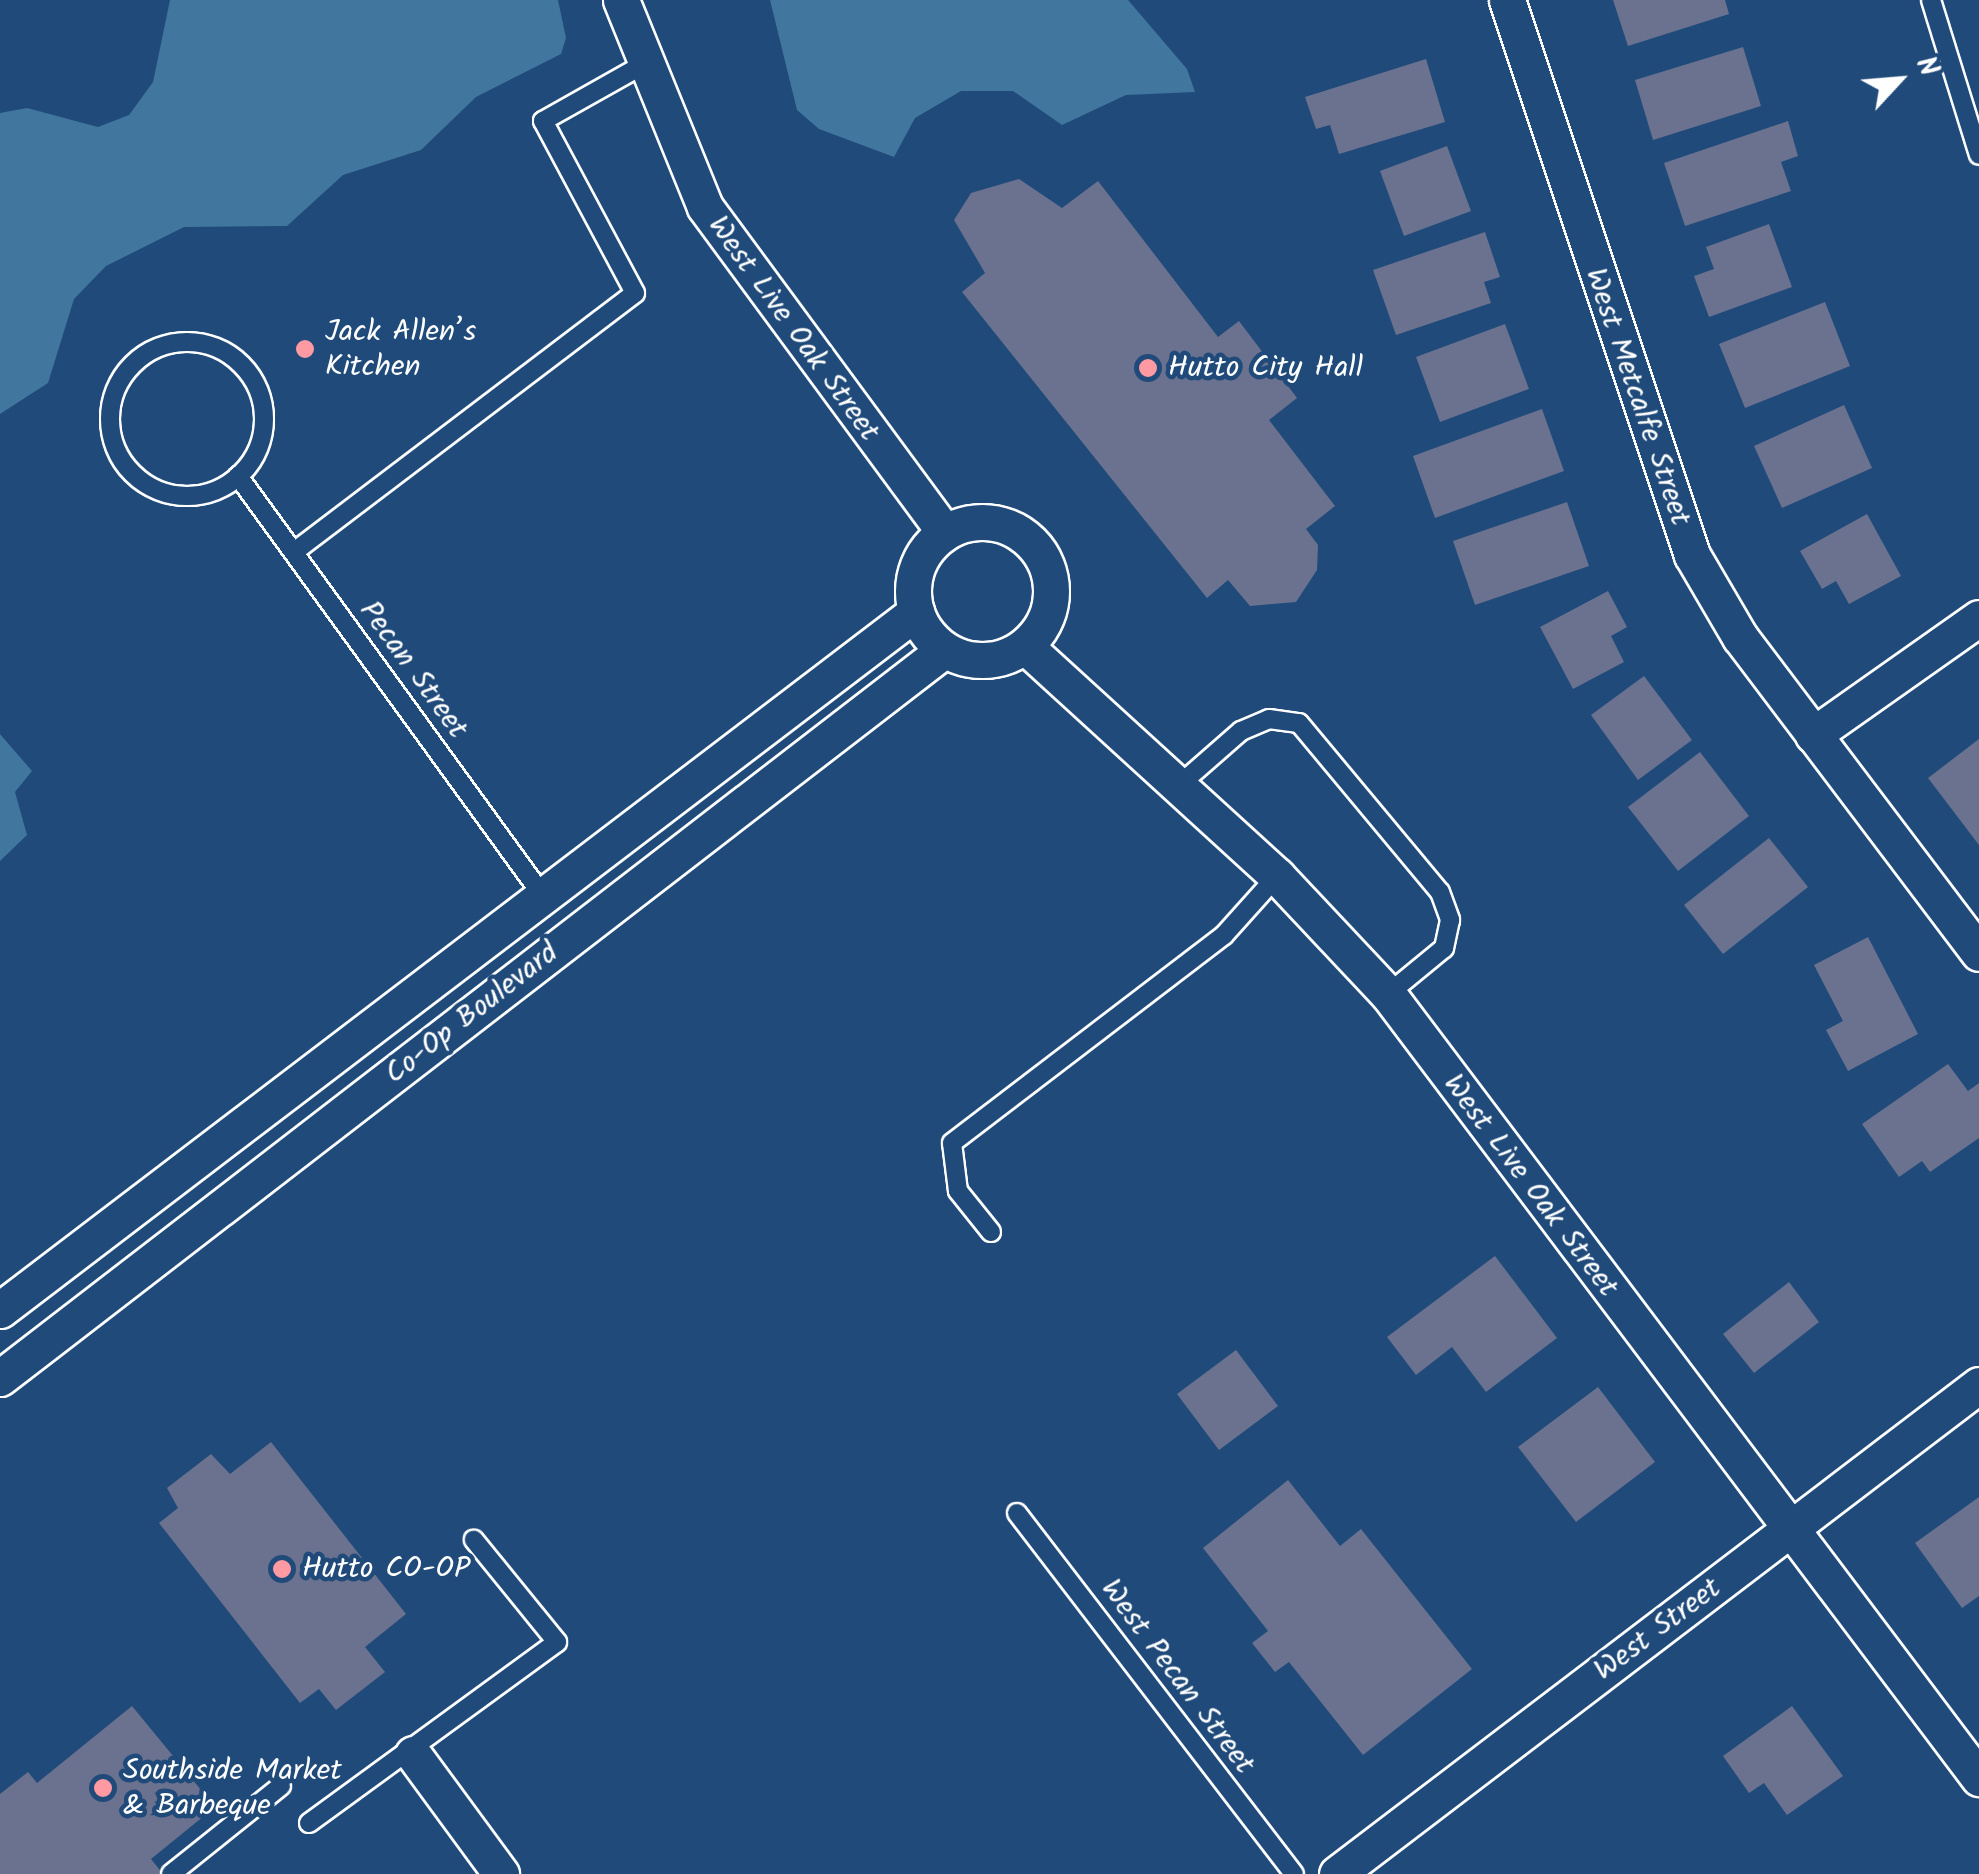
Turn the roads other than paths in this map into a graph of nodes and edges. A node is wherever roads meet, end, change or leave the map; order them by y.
1 (621, 0) edge
2 (1507, 0) edge
3 (1931, 0) edge
4 (644, 64) junction
5 (1979, 156) edge
6 (238, 476) junction
7 (944, 532) junction
8 (294, 552) junction
9 (916, 612) junction
10 (1979, 618) edge
11 (1025, 646) junction
12 (944, 650) junction
13 (1813, 736) junction
14 (1177, 787) junction
15 (1277, 876) junction
16 (542, 896) junction
17 (574, 935) junction
18 (1979, 953) edge
19 (1388, 994) junction
20 (991, 1232) dead end
21 (0, 1310) edge
22 (0, 1378) edge
23 (1979, 1385) edge
24 (1017, 1513) dead end
25 (1786, 1532) junction
26 (474, 1540) dead end
27 (413, 1754) junction
28 (1979, 1778) edge
29 (281, 1786) dead end
30 (308, 1822) dead end
31 (171, 1874) edge
32 (501, 1874) edge
33 (1294, 1874) edge
34 (1337, 1874) edge

1 - 4 street, West Live Oak Street
2 - 13 street, West Metcalfe Street
3 - 5 lane
4 - 7 street, West Live Oak Street
4 - 8 lane
6 - 6 lane
6 - 8 lane, Pecan Street
7 - 9 street
7 - 11 street
8 - 16 lane, Pecan Street
9 - 12 street
9 - 16 street, Co-Op Boulevard
10 - 13 street
11 - 12 street
11 - 14 street, West Live Oak Street
12 - 17 street, Co-Op Boulevard
13 - 18 street, West Metcalfe Street
14 - 15 street, West Live Oak Street
14 - 19 lane
15 - 19 street, West Live Oak Street
15 - 20 lane
16 - 17 street
16 - 21 street, Co-Op Boulevard
17 - 22 street, Co-Op Boulevard
19 - 25 street, West Live Oak Street
23 - 25 street, West Street
24 - 33 lane, West Pecan Street
25 - 28 street, West Live Oak Street
25 - 34 street, West Street
26 - 27 lane
27 - 30 lane
27 - 32 street
29 - 31 lane

